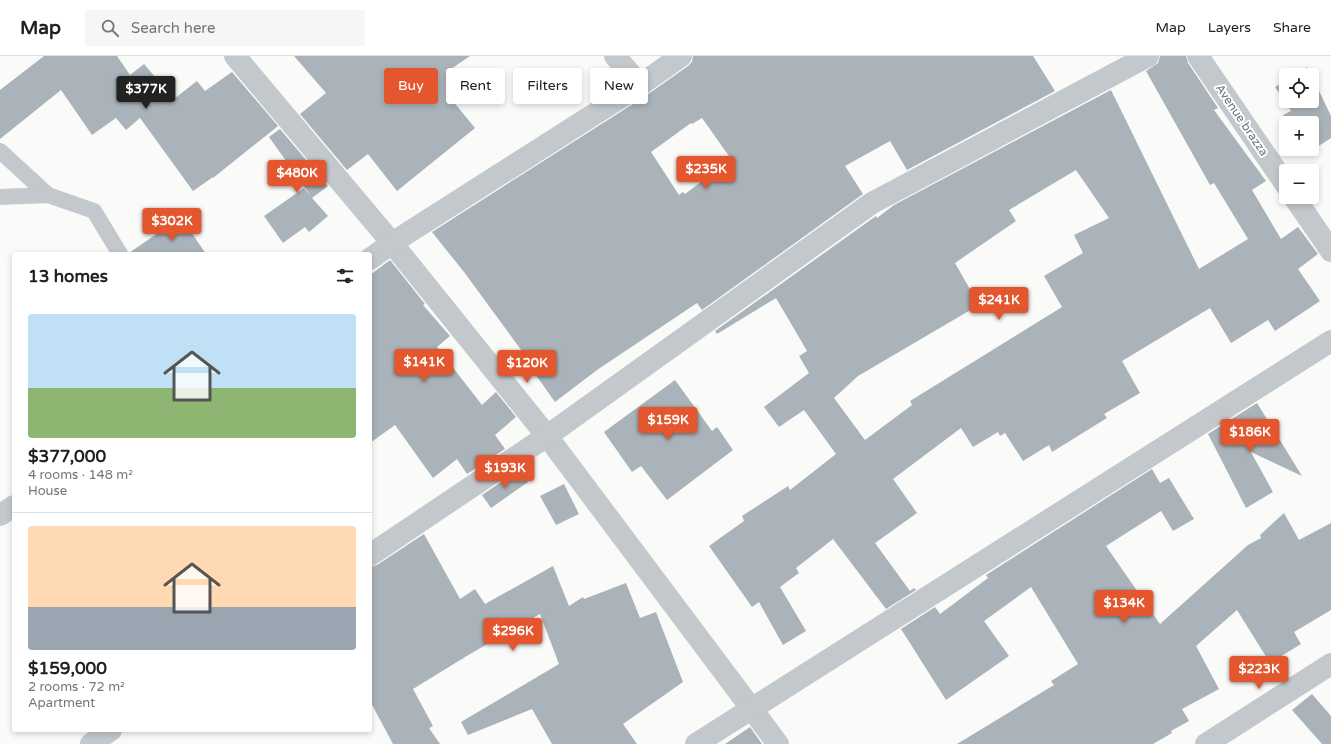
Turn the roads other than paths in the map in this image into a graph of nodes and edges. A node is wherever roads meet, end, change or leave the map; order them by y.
1 (235, 56) edge
2 (615, 56) edge
3 (681, 56) edge
4 (1148, 56) edge
5 (1198, 56) edge
6 (625, 68) edge
7 (648, 79) edge
8 (610, 104) edge
9 (0, 151) edge
10 (1279, 175) edge
11 (48, 195) junction
12 (0, 197) edge
13 (1299, 204) edge
14 (392, 243) junction
15 (1331, 251) edge
16 (119, 252) edge
17 (372, 258) edge
18 (1331, 341) edge
19 (547, 436) junction
20 (12, 507) edge
21 (0, 515) edge
22 (372, 554) edge
23 (1331, 664) edge
24 (751, 708) junction
25 (108, 732) edge
26 (91, 744) edge
27 (696, 744) edge
28 (778, 744) edge
29 (1206, 744) edge

1 - 14 street
2 - 6 street
3 - 7 street
4 - 19 street
5 - 10 street, Avenue brazza
8 - 14 street
9 - 11 lane
11 - 12 lane
11 - 16 lane
13 - 15 street
14 - 17 street
14 - 19 street
18 - 24 street
19 - 22 street
19 - 24 street
20 - 21 street
23 - 29 street
24 - 27 street
24 - 28 street
25 - 26 street

